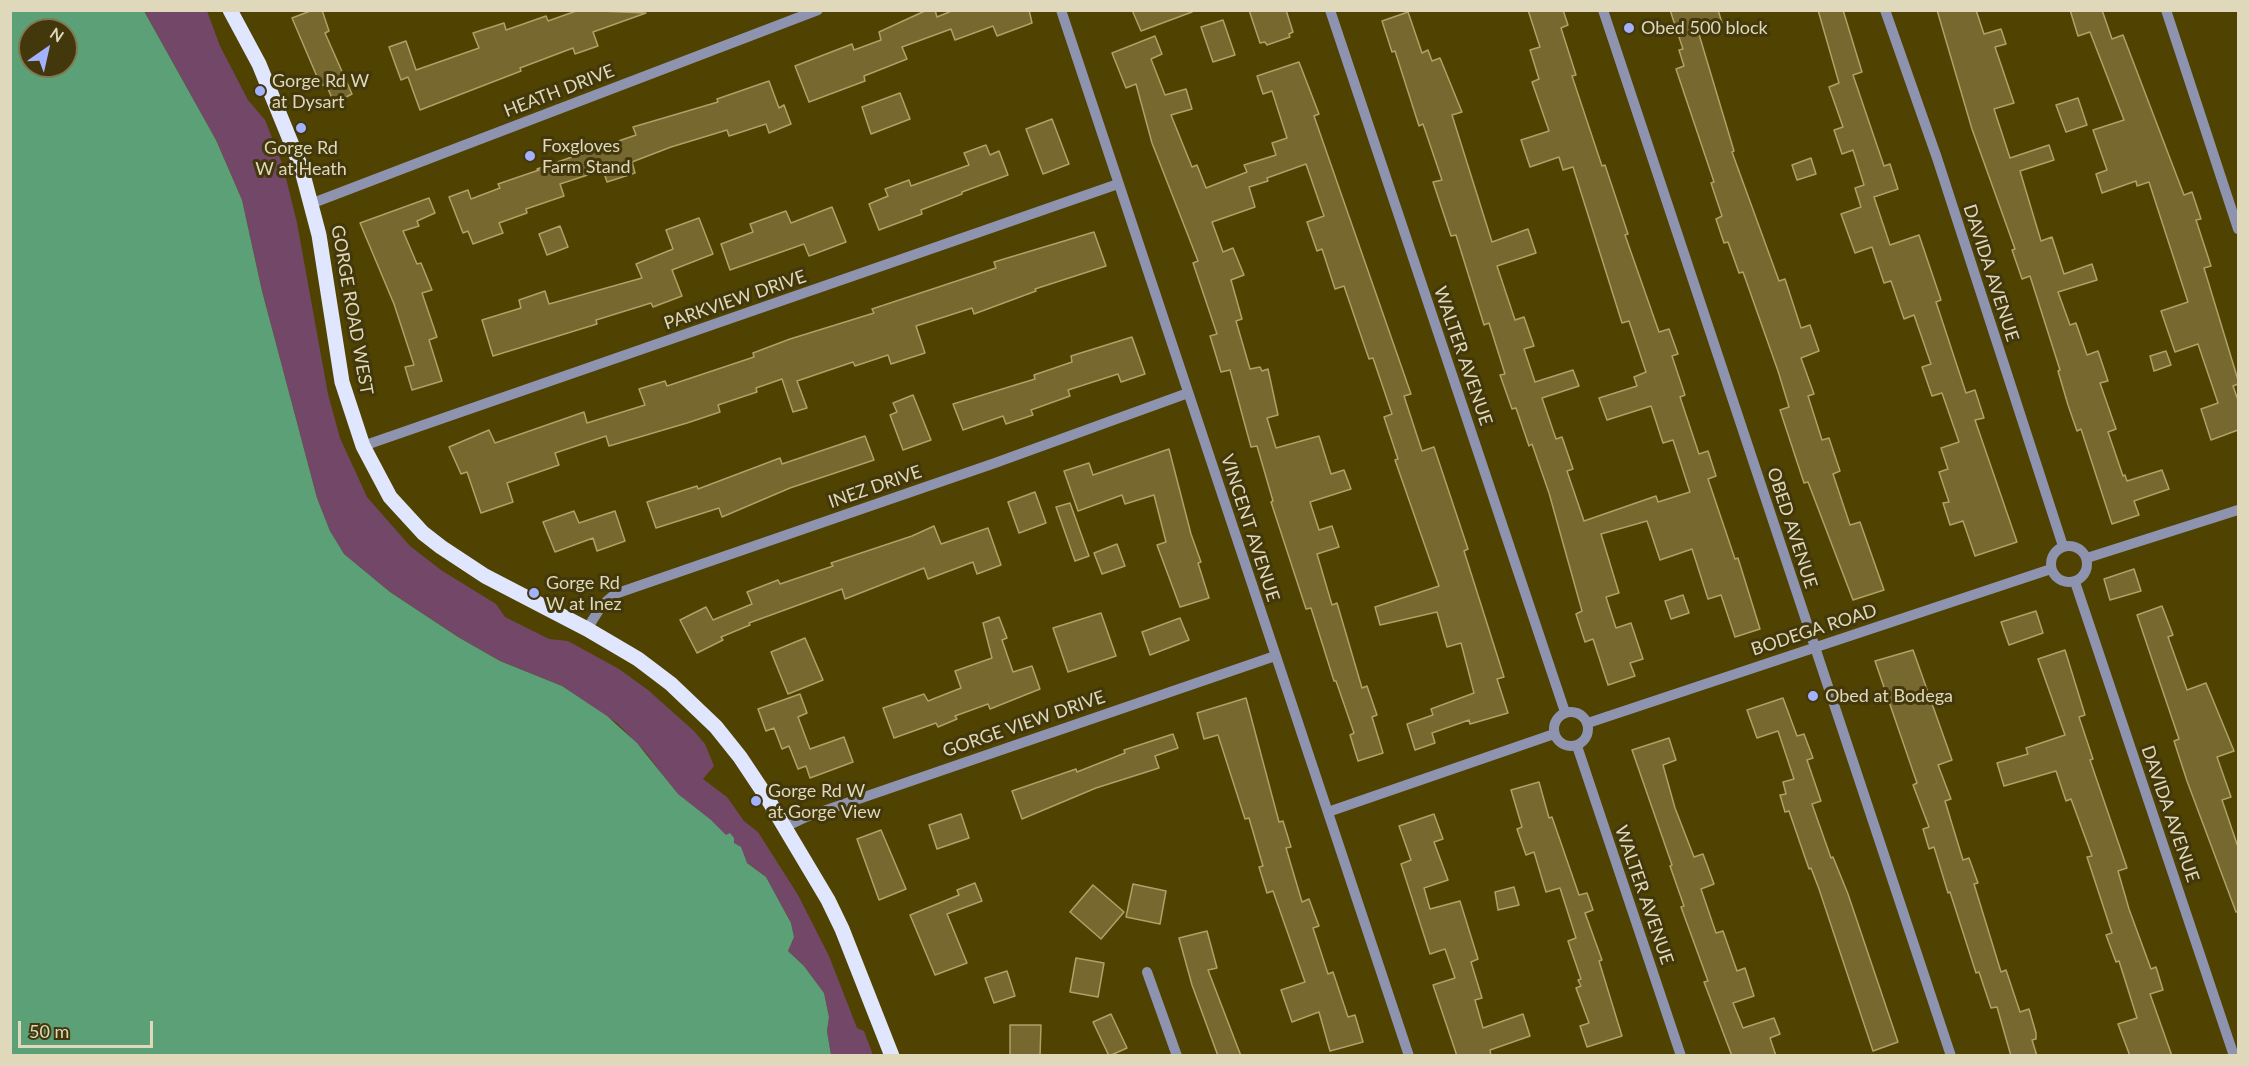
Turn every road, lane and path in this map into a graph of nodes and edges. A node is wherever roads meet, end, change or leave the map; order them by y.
1 (230, 10) edge
2 (818, 10) edge
3 (1061, 10) edge
4 (1330, 10) edge
5 (1603, 10) edge
6 (1885, 10) edge
7 (2166, 10) edge
8 (1118, 184) junction
9 (313, 203) junction
10 (2238, 228) edge
11 (1188, 393) junction
12 (363, 446) junction
13 (2238, 510) edge
14 (2063, 546) junction
15 (2087, 558) junction
16 (2051, 569) junction
17 (2075, 582) junction
18 (587, 629) junction
19 (1814, 647) junction
20 (1275, 656) junction
21 (1565, 712) junction
22 (1588, 723) junction
23 (1554, 734) junction
24 (1577, 746) junction
25 (1328, 812) junction
26 (785, 826) junction
27 (1147, 972) dead end
28 (892, 1056) edge
29 (1177, 1056) edge
30 (1409, 1056) edge
31 (1681, 1056) edge
32 (1951, 1056) edge
33 (2234, 1056) edge

1 - 9 main road, GORGE ROAD WEST
2 - 9 street, HEATH DRIVE
3 - 8 street, VINCENT AVENUE
4 - 21 street, WALTER AVENUE
5 - 19 street, OBED AVENUE
6 - 14 street, DAVIDA AVENUE
7 - 10 street
8 - 11 street, VINCENT AVENUE
8 - 12 street, PARKVIEW DRIVE
9 - 12 main road, GORGE ROAD WEST
11 - 18 street, INEZ DRIVE
11 - 20 street, VINCENT AVENUE
12 - 18 main road, GORGE ROAD WEST
13 - 15 street
14 - 15 street
14 - 16 street
15 - 17 street
16 - 17 street
16 - 19 street, BODEGA ROAD
17 - 33 street, DAVIDA AVENUE
18 - 26 main road, GORGE ROAD WEST
19 - 22 street, BODEGA ROAD
19 - 32 street, OBED AVENUE
20 - 25 street, VINCENT AVENUE
20 - 26 street, GORGE VIEW DRIVE
21 - 22 street
21 - 23 street
22 - 24 street
23 - 24 street
23 - 25 street
24 - 31 street, WALTER AVENUE
25 - 30 street, VINCENT AVENUE
26 - 28 main road, GORGE ROAD WEST
27 - 29 street

